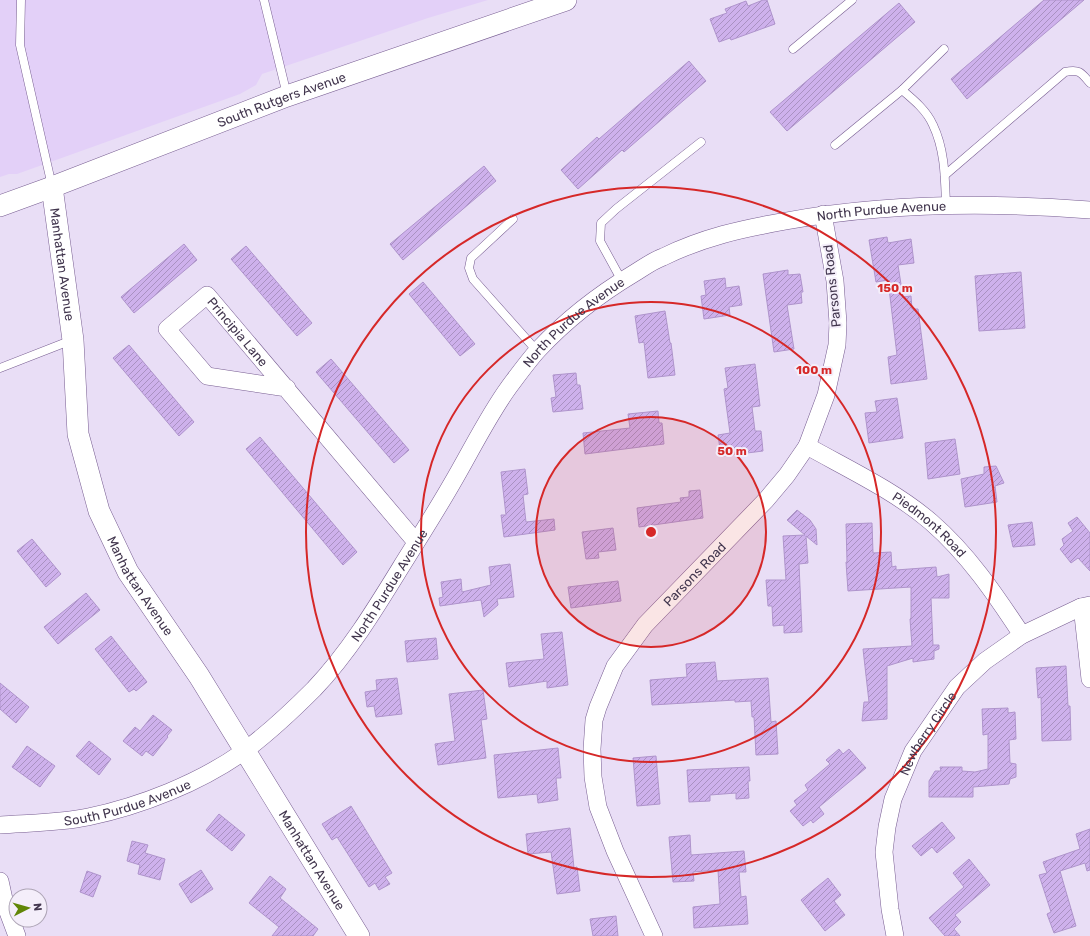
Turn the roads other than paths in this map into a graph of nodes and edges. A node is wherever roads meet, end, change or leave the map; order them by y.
1 (21, 0) edge
2 (264, 0) edge
3 (566, 0) edge
4 (852, 0) edge
5 (793, 49) dead end
6 (944, 49) dead end
7 (1090, 83) edge
8 (902, 90) junction
9 (288, 96) junction
10 (701, 142) dead end
11 (835, 145) dead end
12 (946, 175) junction
13 (52, 187) junction
14 (946, 205) junction
15 (0, 206) edge
16 (1090, 210) edge
17 (823, 214) junction
18 (513, 219) dead end
19 (622, 281) junction
20 (73, 340) junction
21 (537, 351) junction
22 (0, 368) edge
23 (287, 388) junction
24 (807, 446) junction
25 (416, 542) junction
26 (1086, 606) edge
27 (1022, 635) junction
28 (1090, 679) edge
29 (244, 751) junction
30 (0, 825) edge
31 (0, 881) edge
32 (17, 936) edge
33 (359, 936) edge
34 (654, 936) edge
35 (895, 936) edge

1 - 13 lane
2 - 9 lane
3 - 9 street, South Rutgers Avenue
4 - 5 lane
6 - 8 lane
7 - 12 lane
8 - 11 lane
8 - 12 lane
9 - 13 street, South Rutgers Avenue
10 - 19 lane
12 - 14 lane
13 - 15 street, South Rutgers Avenue
13 - 20 street, Manhattan Avenue
14 - 16 street, North Purdue Avenue
14 - 17 street, North Purdue Avenue
17 - 19 street, North Purdue Avenue
17 - 24 street, Parsons Road
18 - 21 lane
19 - 21 street, North Purdue Avenue
20 - 22 lane
20 - 29 street, Manhattan Avenue
21 - 25 street, North Purdue Avenue
23 - 23 street, Principia Lane
23 - 25 street, Principia Lane
24 - 27 street, Piedmont Road
24 - 34 street, Parsons Road
25 - 29 street, North Purdue Avenue
26 - 27 street, Newberry Circle
26 - 28 street
27 - 35 street, Newberry Circle
29 - 30 street, South Purdue Avenue
29 - 33 street, Manhattan Avenue
31 - 32 street

